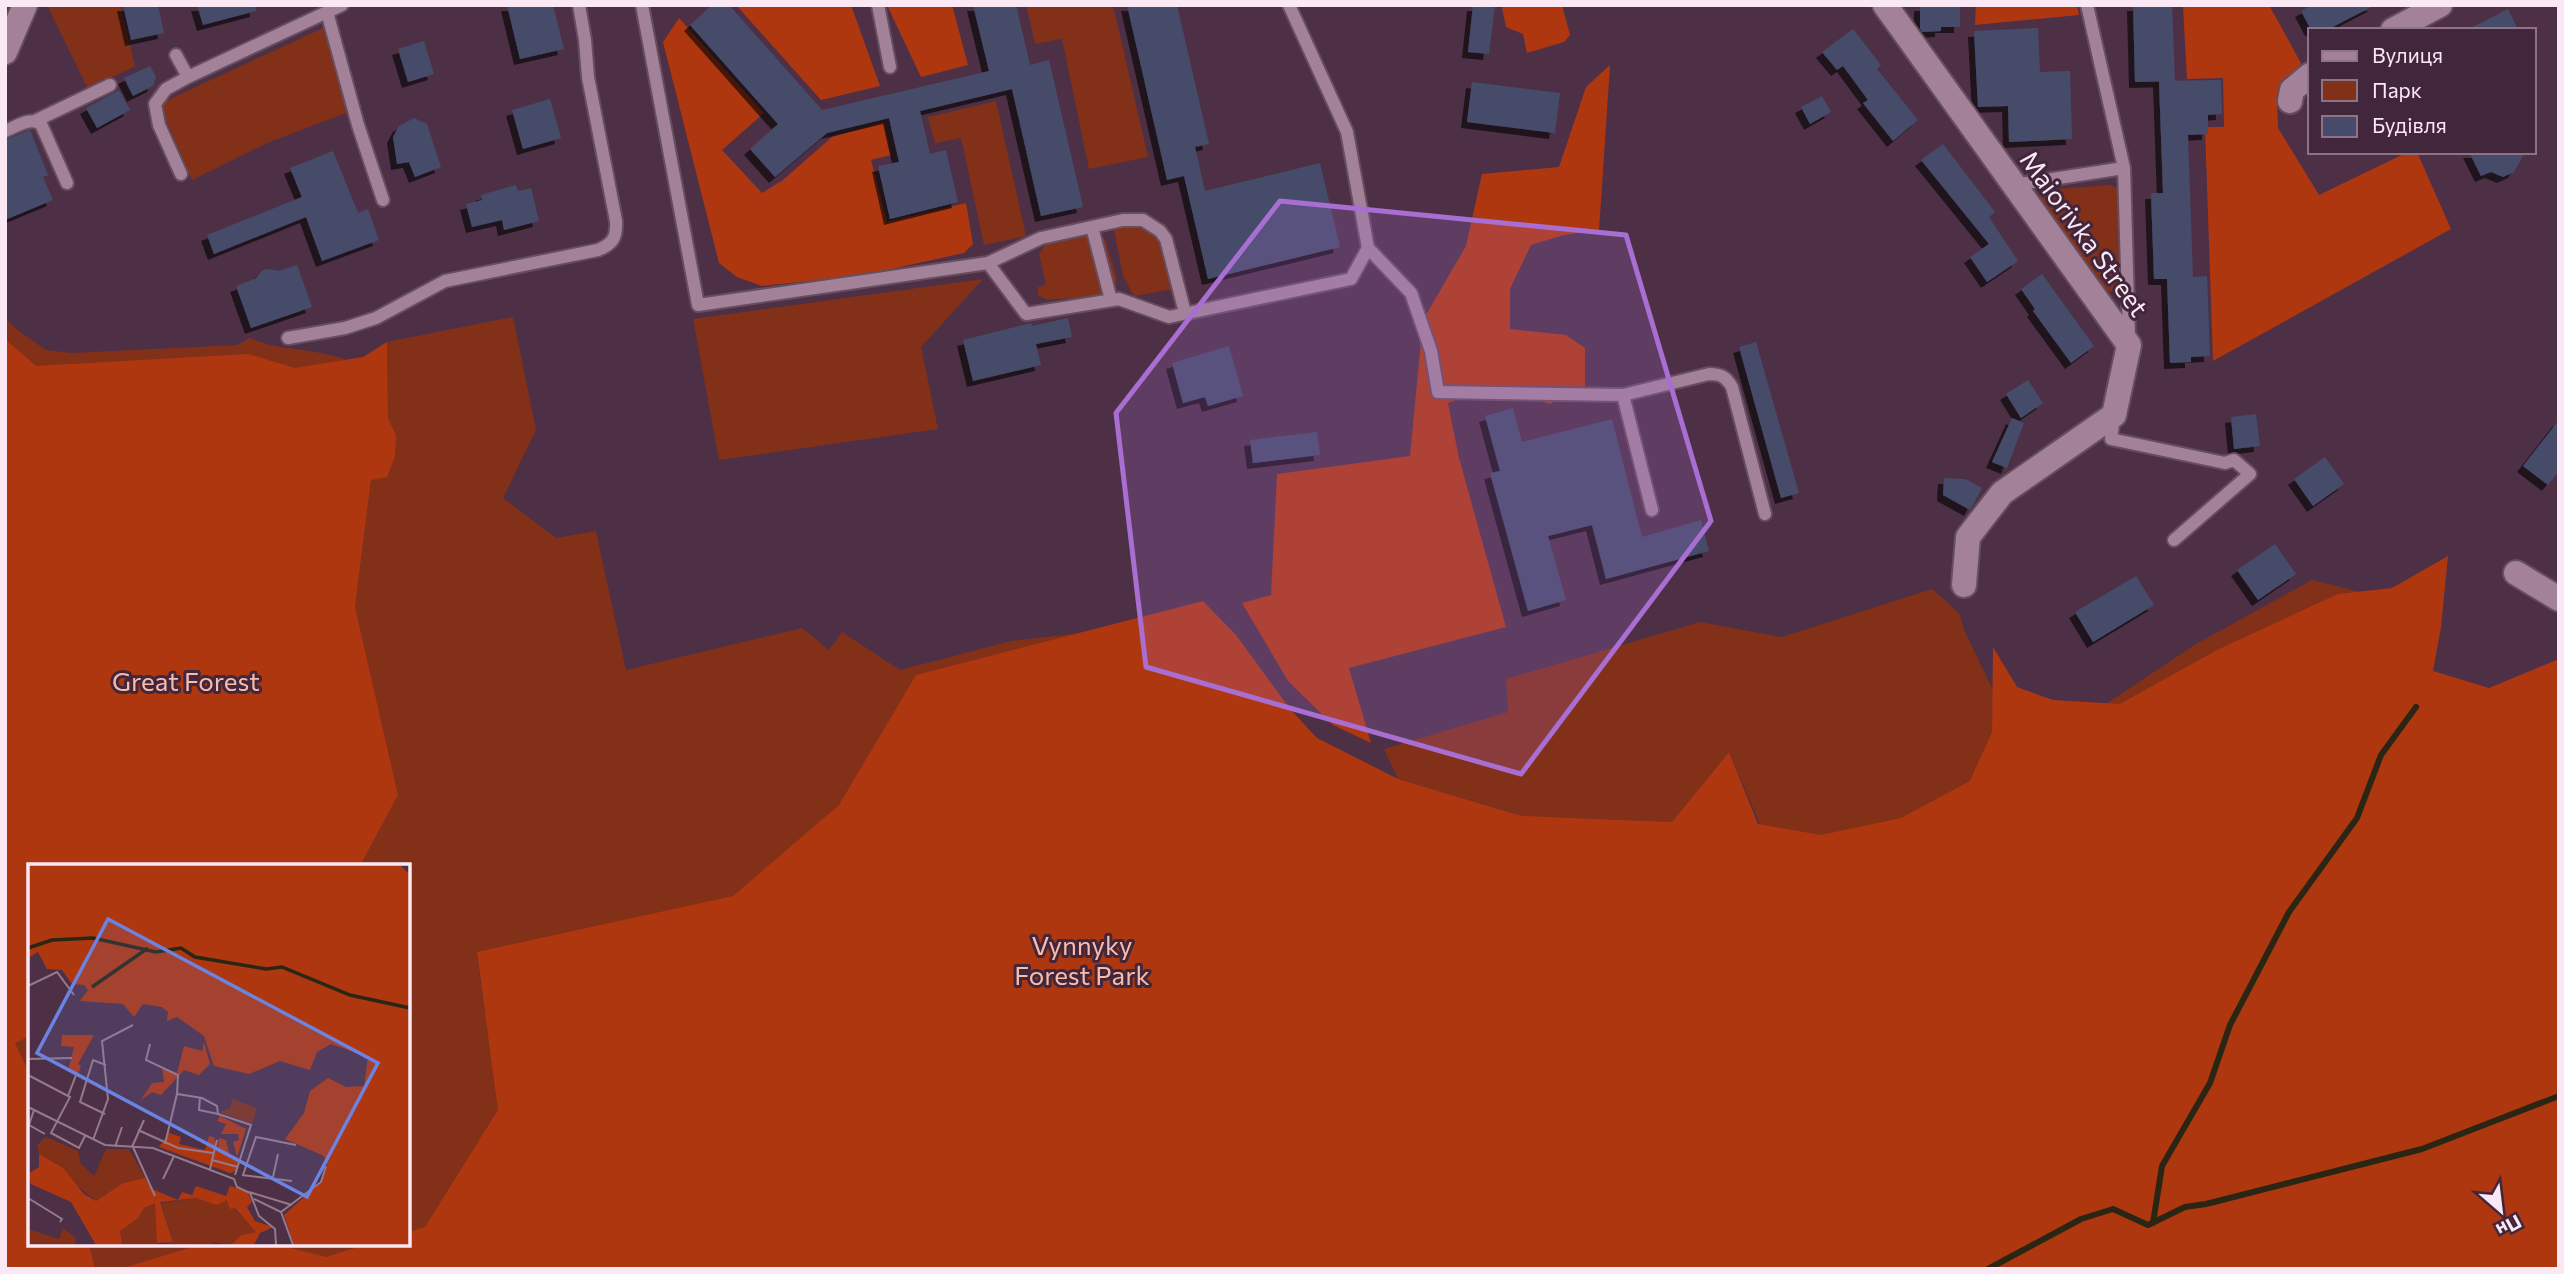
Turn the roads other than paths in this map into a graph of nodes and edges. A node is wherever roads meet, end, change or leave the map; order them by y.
1 (25, 5) edge
2 (342, 5) edge
3 (579, 5) edge
4 (642, 5) edge
5 (878, 5) edge
6 (1289, 5) edge
7 (1885, 5) edge
8 (2087, 5) edge
9 (2440, 5) edge
10 (327, 12) junction
11 (2397, 28) edge
12 (5, 52) edge
13 (176, 55) dead end
14 (890, 67) dead end
15 (188, 77) junction
16 (2308, 77) edge
17 (110, 85) dead end
18 (2290, 101) dead end
19 (37, 120) junction
20 (5, 131) edge
21 (2124, 168) junction
22 (181, 174) dead end
23 (66, 183) dead end
24 (2012, 185) junction
25 (383, 200) dead end
26 (1092, 227) junction
27 (1368, 248) junction
28 (988, 263) junction
29 (1111, 300) junction
30 (1185, 313) junction
31 (288, 338) dead end
32 (2129, 345) junction
33 (1623, 395) junction
34 (2114, 415) junction
35 (1651, 510) dead end
36 (1765, 514) dead end
37 (2174, 540) dead end
38 (2516, 573) dead end
39 (1964, 585) dead end
40 (2559, 599) edge

1 - 12 street
2 - 10 lane
3 - 31 lane
4 - 28 lane
5 - 14 lane
6 - 27 lane
7 - 24 street, Maiorivka Street
8 - 21 lane
9 - 11 street
10 - 15 lane
10 - 25 lane
13 - 15 lane
15 - 22 lane
16 - 18 street
17 - 19 lane
19 - 20 lane
19 - 23 lane
21 - 24 lane
21 - 32 lane
24 - 32 street, Maiorivka Street
26 - 28 lane
26 - 29 lane
26 - 30 lane
27 - 30 lane
27 - 33 lane
28 - 29 lane
29 - 30 lane
32 - 34 street, Maiorivka Street
33 - 35 lane
33 - 36 lane
34 - 37 lane
34 - 39 street
38 - 40 street

